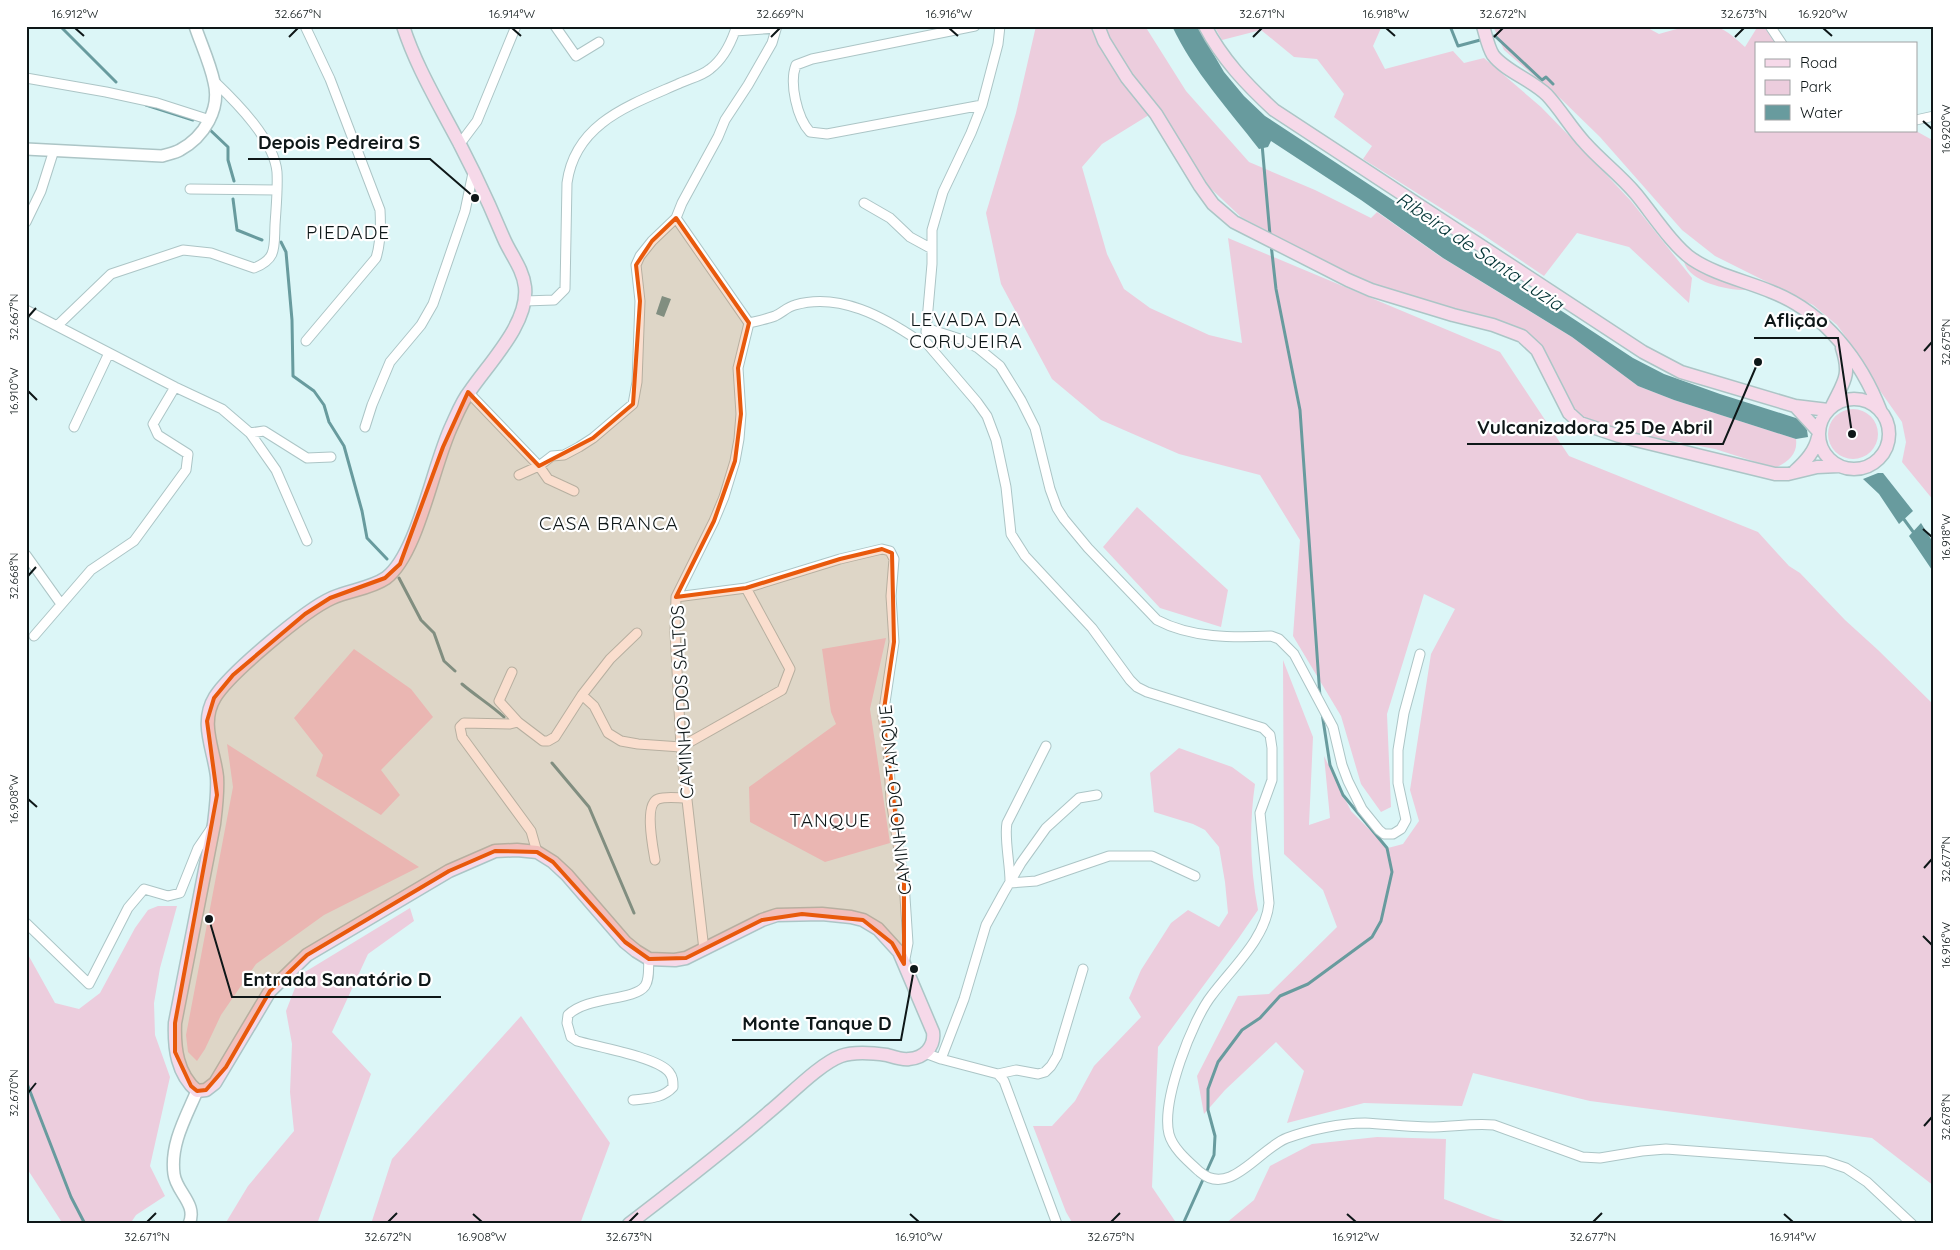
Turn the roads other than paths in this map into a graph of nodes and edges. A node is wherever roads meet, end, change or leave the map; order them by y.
1 (195, 26) edge
2 (305, 26) edge
3 (403, 26) edge
4 (516, 26) edge
5 (555, 26) edge
6 (975, 26) edge
7 (1000, 26) edge
8 (1098, 26) edge
9 (1204, 26) edge
10 (1483, 26) edge
11 (1770, 26) edge
12 (777, 27) edge
13 (734, 29) edge
14 (599, 42) dead end
15 (1781, 42) edge
16 (26, 78) edge
17 (214, 82) junction
18 (982, 105) junction
19 (1934, 116) edge
20 (210, 120) junction
21 (1918, 120) edge
22 (459, 145) junction
23 (26, 149) edge
24 (54, 150) junction
25 (474, 173) junction
26 (190, 188) dead end
27 (277, 190) junction
28 (864, 203) dead end
29 (676, 218) junction
30 (26, 222) edge
31 (932, 249) junction
32 (525, 301) junction
33 (26, 310) edge
34 (749, 323) junction
35 (58, 325) junction
36 (926, 328) junction
37 (924, 340) junction
38 (1839, 340) junction
39 (306, 341) dead end
40 (109, 353) junction
41 (176, 387) junction
42 (468, 392) junction
43 (1795, 406) junction
44 (1830, 408) junction
45 (1880, 412) junction
46 (74, 427) dead end
47 (365, 427) dead end
48 (250, 433) junction
49 (1819, 437) junction
50 (331, 456) dead end
51 (539, 466) junction
52 (1838, 466) junction
53 (1795, 471) junction
54 (519, 475) dead end
55 (574, 491) dead end
56 (307, 541) dead end
57 (26, 555) edge
58 (746, 588) junction
59 (676, 597) junction
60 (60, 604) junction
61 (637, 633) dead end
62 (34, 636) dead end
63 (1420, 654) dead end
64 (512, 672) dead end
65 (582, 695) junction
66 (518, 722) junction
67 (1046, 746) dead end
68 (681, 747) junction
69 (1096, 795) dead end
70 (686, 798) junction
71 (214, 824) junction
72 (537, 852) junction
73 (655, 860) dead end
74 (1196, 876) dead end
75 (1010, 883) junction
76 (26, 923) edge
77 (704, 950) junction
78 (649, 959) junction
79 (904, 964) junction
80 (1083, 969) dead end
81 (926, 1053) junction
82 (941, 1059) junction
83 (998, 1074) junction
84 (197, 1092) junction
85 (633, 1100) dead end
86 (189, 1224) edge
87 (629, 1224) edge
88 (1057, 1224) edge
89 (1912, 1224) edge

1 - 17 street
2 - 39 street
3 - 22 main road
4 - 22 street
5 - 14 street
6 - 18 street
7 - 18 street
8 - 53 main road
9 - 43 main road
10 - 38 main road
11 - 15 street
12 - 13 street
12 - 29 street
13 - 32 street
16 - 20 street
17 - 20 street
17 - 27 street
18 - 31 street
19 - 21 street
20 - 24 street
22 - 25 main road
23 - 24 street
24 - 30 street
25 - 32 main road
25 - 47 street
26 - 27 street
27 - 35 street
28 - 31 street
29 - 34 street
29 - 51 street
31 - 36 street
32 - 42 main road
33 - 35 street
34 - 37 street
34 - 59 street, CAMINHO DOS SALTOS
35 - 40 street
36 - 37 street
36 - 63 street
37 - 89 street
38 - 44 main road
38 - 45 main road
40 - 41 street
40 - 46 street
41 - 48 street
41 - 60 street
42 - 51 street
42 - 71 main road
43 - 44 main road
43 - 49 main road
44 - 45 main road
44 - 49 main road
45 - 52 main road
48 - 50 street
48 - 56 street
49 - 52 main road
49 - 53 main road
51 - 54 street
51 - 55 street
52 - 53 main road
57 - 60 street
58 - 59 street
58 - 68 street
58 - 79 street, CAMINHO DO TANQUE
59 - 68 street, CAMINHO DOS SALTOS
60 - 62 street
61 - 65 street
64 - 66 street
65 - 66 street
65 - 68 street
66 - 72 street
67 - 75 street
68 - 70 street, CAMINHO DOS SALTOS
69 - 75 street
70 - 73 street
70 - 77 street, CAMINHO DOS SALTOS
71 - 76 street
71 - 84 main road
72 - 78 main road
72 - 84 main road
74 - 75 street
75 - 82 street
77 - 78 main road
77 - 79 main road
78 - 85 street
79 - 81 main road
80 - 83 street
81 - 82 street
81 - 87 main road
82 - 83 street
83 - 88 street
84 - 86 street

